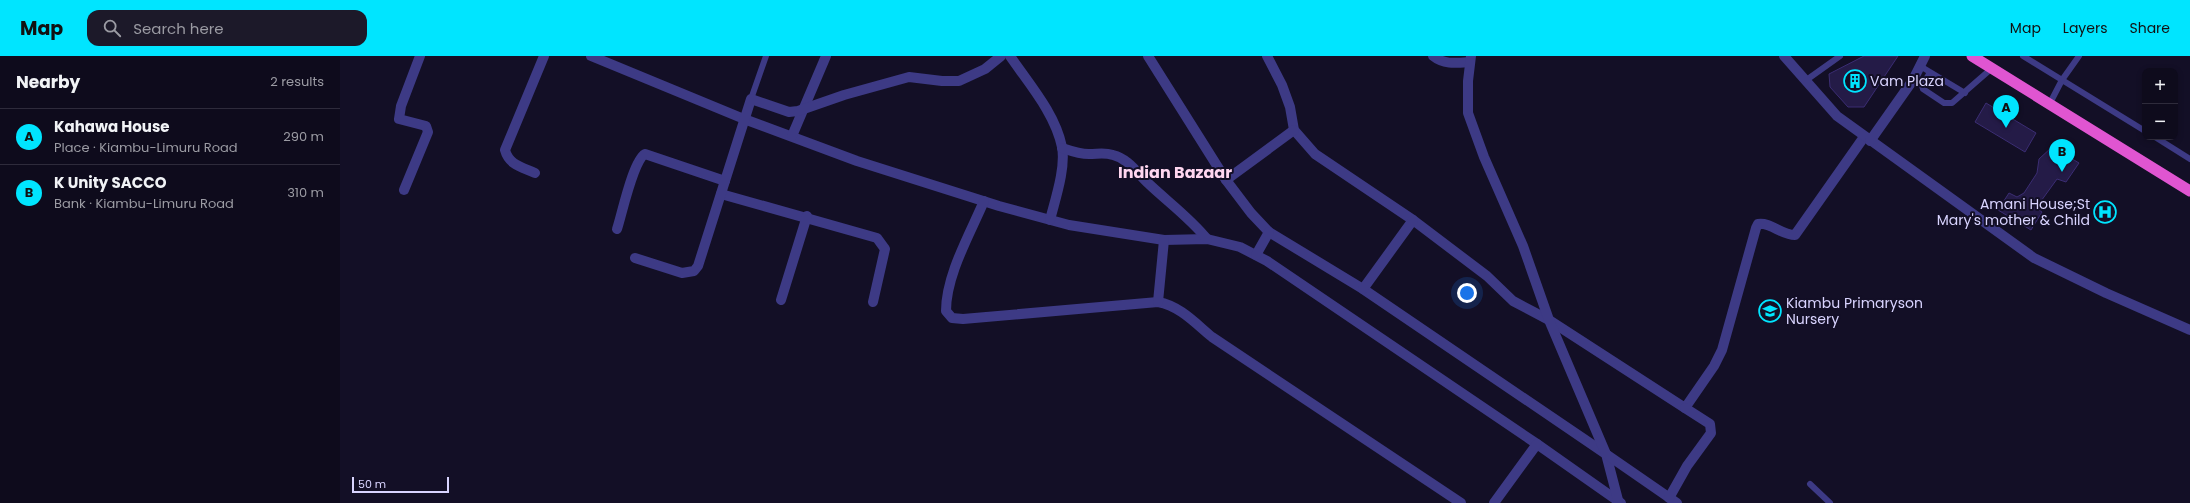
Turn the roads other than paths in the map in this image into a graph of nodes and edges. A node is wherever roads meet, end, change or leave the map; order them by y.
1 (420, 56) edge
2 (544, 56) edge
3 (591, 56) edge
4 (766, 56) edge
5 (826, 56) edge
6 (1001, 56) edge
7 (1010, 56) edge
8 (1148, 56) edge
9 (1267, 56) edge
10 (1433, 56) edge
11 (1784, 56) edge
12 (1840, 56) edge
13 (1925, 56) edge
14 (2023, 56) edge
15 (2079, 56) edge
16 (1977, 57) edge
17 (1471, 59) edge
18 (1920, 66) junction
19 (1991, 70) junction
20 (1929, 74) junction
21 (2062, 80) junction
22 (1805, 81) junction
23 (1965, 93) junction
24 (751, 99) junction
25 (2049, 105) junction
26 (804, 110) junction
27 (744, 119) junction
28 (2142, 129) edge
29 (1294, 130) junction
30 (792, 136) junction
31 (1867, 139) junction
32 (2160, 140) edge
33 (1062, 148) junction
34 (2190, 159) edge
35 (535, 173) dead end
36 (1226, 180) junction
37 (725, 181) junction
38 (404, 190) dead end
39 (2190, 191) edge
40 (721, 194) junction
41 (984, 201) junction
42 (807, 216) junction
43 (1050, 220) junction
44 (1412, 220) junction
45 (617, 229) dead end
46 (1269, 232) junction
47 (1207, 239) junction
48 (1164, 240) junction
49 (1256, 255) junction
50 (635, 258) dead end
51 (1363, 289) junction
52 (781, 300) dead end
53 (873, 302) dead end
54 (1158, 302) junction
55 (1549, 320) junction
56 (2190, 330) edge
57 (1685, 408) junction
58 (1537, 444) junction
59 (1606, 454) junction
60 (1810, 484) dead end
61 (1673, 500) edge
62 (1620, 502) edge
63 (1462, 503) edge
64 (1494, 503) edge
65 (1830, 503) edge

1 - 38 street
2 - 35 street
3 - 27 street
4 - 24 lane
5 - 26 street
6 - 26 street
7 - 33 street
8 - 36 street
9 - 29 street
10 - 17 street
11 - 22 street
12 - 22 lane
13 - 18 street
14 - 21 lane
15 - 21 lane
16 - 19 highway
17 - 55 street
18 - 20 lane
18 - 31 street
19 - 23 lane
19 - 25 highway
20 - 23 lane
20 - 23 lane
21 - 25 lane
21 - 28 lane
22 - 31 street
24 - 26 street
24 - 27 street
25 - 39 highway
26 - 30 street
27 - 30 street
27 - 37 street
29 - 36 street
29 - 44 street
30 - 41 street
31 - 56 street
31 - 57 street
32 - 34 lane
33 - 43 street
33 - 47 street
36 - 46 street
37 - 40 street
37 - 45 street
40 - 42 street
40 - 50 street
41 - 43 street
41 - 54 street
42 - 52 street
42 - 53 street
43 - 48 street
44 - 51 street
44 - 55 street
46 - 49 street
46 - 51 street
47 - 48 street
47 - 49 street
48 - 54 street
49 - 58 street
51 - 59 street
54 - 63 street
55 - 57 street
55 - 59 street
57 - 61 street
58 - 62 street
58 - 64 street
59 - 61 street
59 - 62 street
60 - 65 lane

